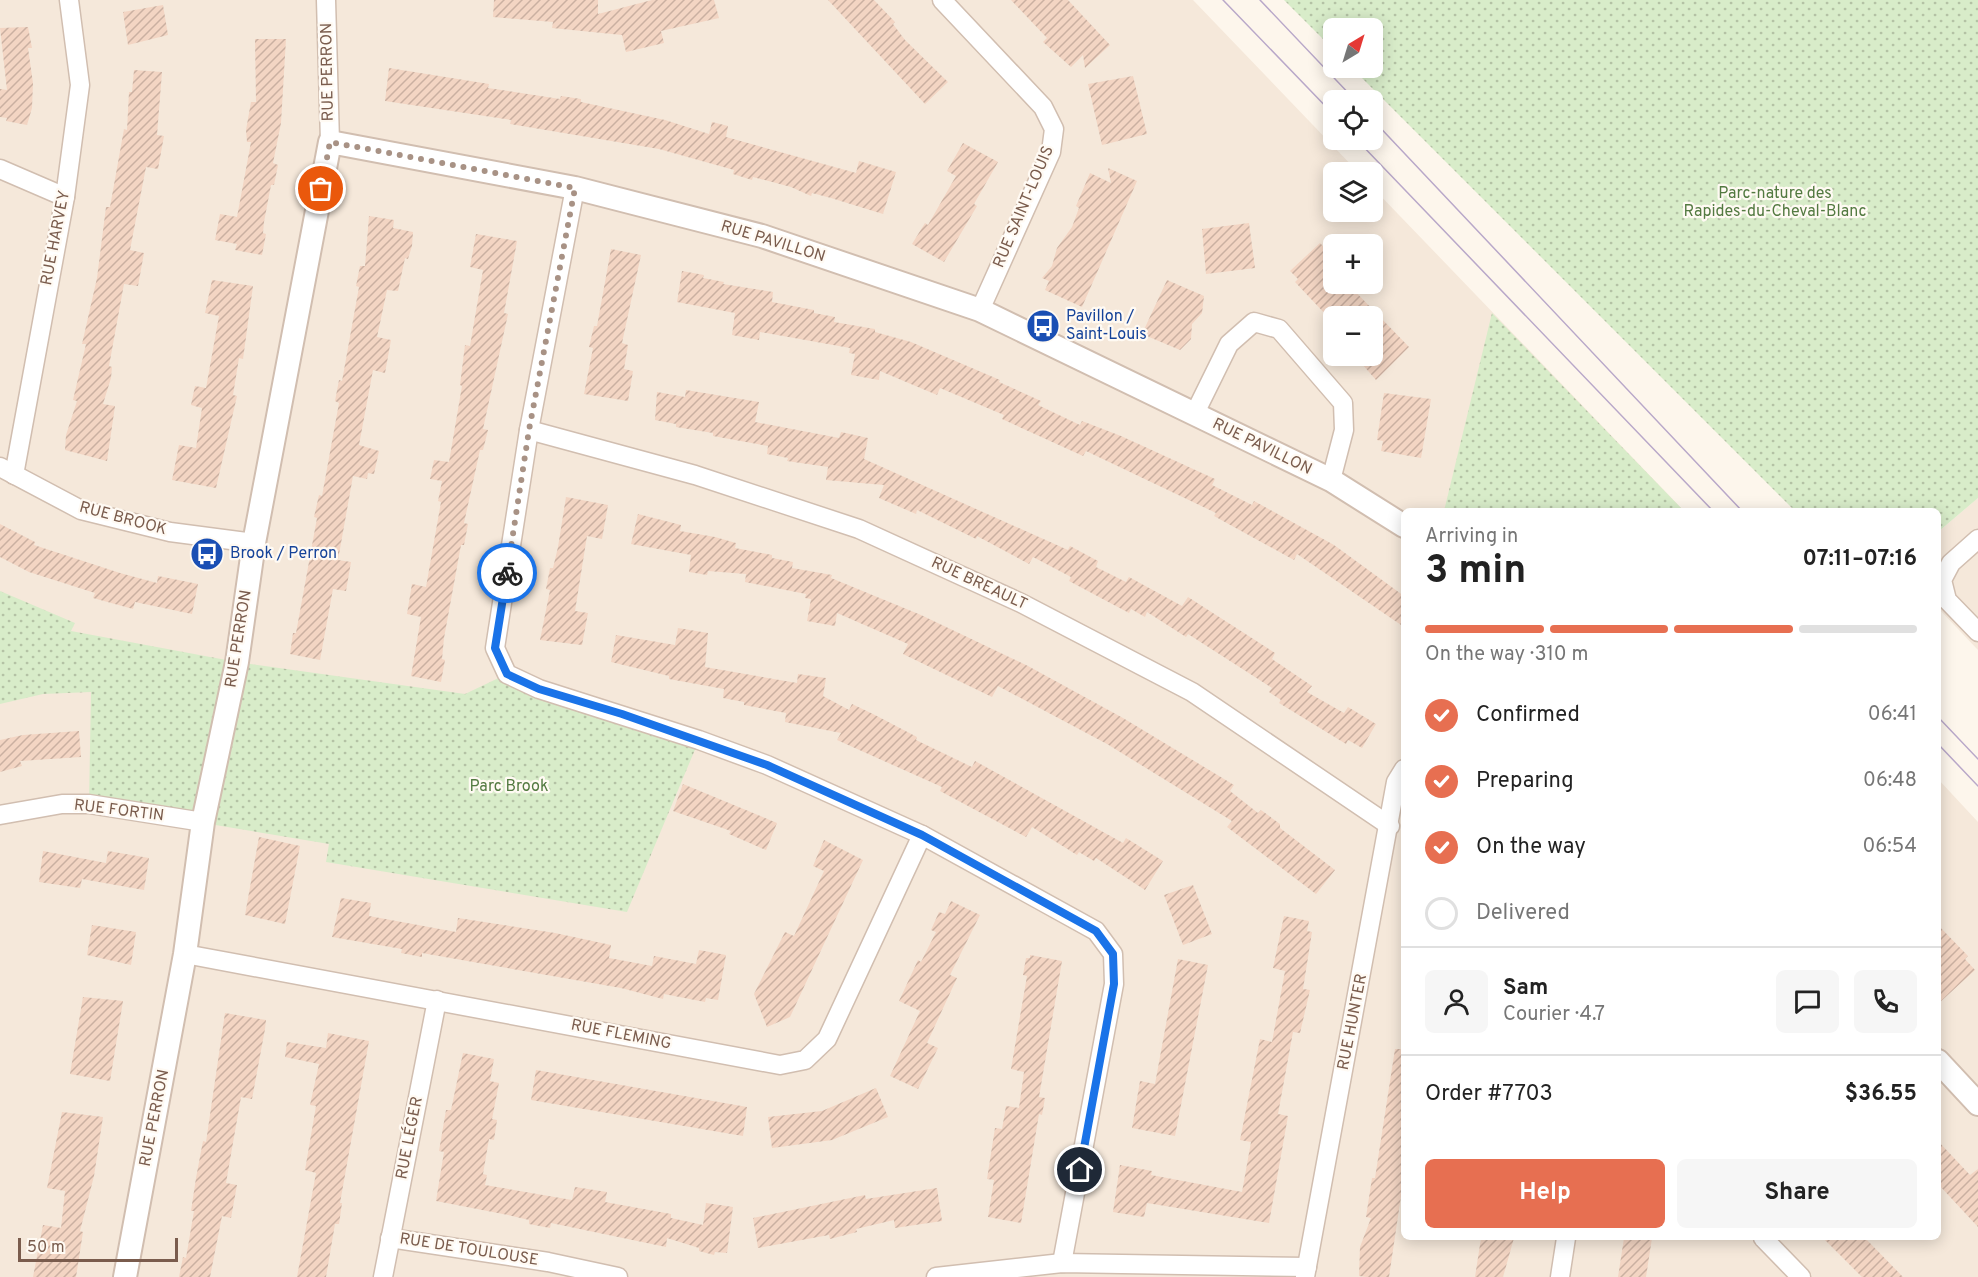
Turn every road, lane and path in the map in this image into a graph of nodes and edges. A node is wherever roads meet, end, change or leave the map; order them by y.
1 (69, 0) edge
2 (326, 0) edge
3 (942, 0) edge
4 (330, 142) junction
5 (0, 169) edge
6 (575, 188) junction
7 (65, 197) junction
8 (980, 310) junction
9 (1194, 415) junction
10 (529, 430) junction
11 (7, 471) edge
12 (1331, 480) junction
13 (1401, 524) edge
14 (1978, 539) edge
15 (254, 543) junction
16 (1978, 632) edge
17 (1401, 774) edge
18 (0, 815) edge
19 (203, 822) junction
20 (1390, 826) junction
21 (922, 835) junction
22 (185, 954) junction
23 (437, 1000) junction
24 (1941, 1064) edge
25 (1978, 1104) edge
26 (390, 1238) junction
27 (1566, 1240) edge
28 (1765, 1240) edge
29 (1062, 1263) junction
30 (1306, 1272) edge
31 (125, 1277) edge
32 (382, 1277) edge
33 (618, 1277) edge
34 (936, 1277) edge
35 (1560, 1277) edge
36 (1801, 1277) edge

1 - 7 street, RUE HARVEY
2 - 4 street, RUE PERRON
3 - 8 street, RUE SAINT-LOUIS
4 - 6 street, RUE PAVILLON
4 - 15 street, RUE PERRON
5 - 7 street
6 - 8 street, RUE PAVILLON
6 - 10 street
7 - 11 street, RUE HARVEY
8 - 9 street, RUE PAVILLON
9 - 12 street, RUE PAVILLON
9 - 12 street, RUE PAVILLON
10 - 20 street, RUE BREAULT
10 - 21 street
11 - 15 street, RUE BROOK
12 - 13 street, RUE PAVILLON
14 - 16 street
15 - 19 street, RUE PERRON
17 - 20 street, RUE HUNTER
18 - 19 street, RUE FORTIN
19 - 22 street, RUE PERRON
20 - 30 street, RUE HUNTER
21 - 23 street, RUE FLEMING
21 - 29 street
22 - 23 street, RUE FLEMING
22 - 31 street, RUE PERRON
23 - 26 street, RUE LÉGER
24 - 25 street
26 - 32 street, RUE LÉGER
26 - 33 street, RUE DE TOULOUSE
27 - 35 street
28 - 36 street
29 - 30 street
29 - 34 street

